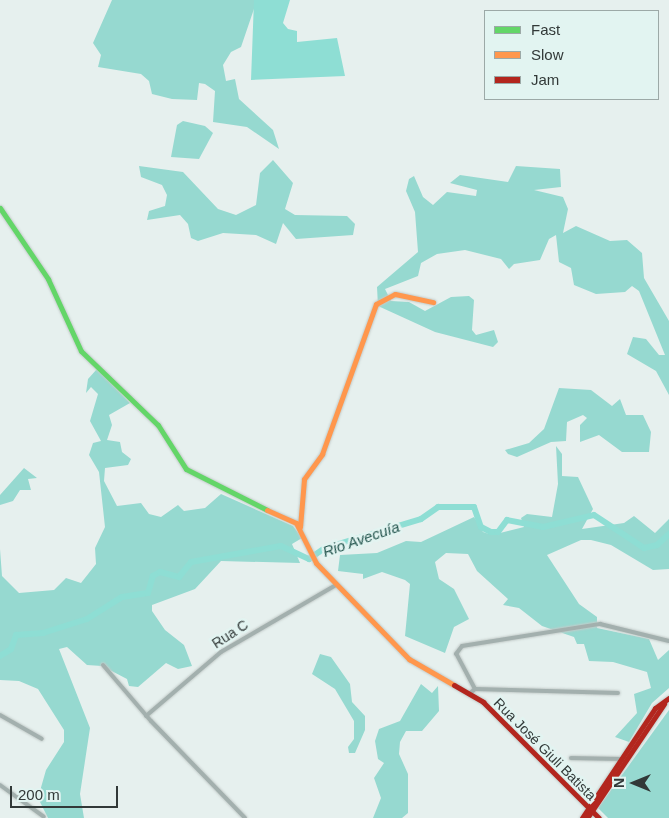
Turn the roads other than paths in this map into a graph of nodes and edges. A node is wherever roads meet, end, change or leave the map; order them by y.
1 (0, 208) edge
2 (433, 302) dead end
3 (300, 527) junction
4 (336, 585) junction
5 (669, 641) edge
6 (103, 665) dead end
7 (475, 689) junction
8 (618, 693) dead end
9 (470, 694) junction
10 (669, 698) edge
11 (1, 715) edge
12 (146, 716) junction
13 (42, 739) dead end
14 (572, 758) dead end
15 (620, 759) junction
16 (0, 785) edge
17 (590, 810) junction
18 (44, 817) edge
19 (245, 818) edge
20 (582, 818) edge
21 (587, 818) edge
22 (599, 818) edge

1 - 3 street
2 - 3 street
3 - 4 street, Rua José Giuli Batista
4 - 9 street, Rua José Giuli Batista
4 - 12 street, Rua C
5 - 7 street
6 - 12 street
7 - 8 street
7 - 9 street
9 - 17 street, Rua José Giuli Batista
10 - 15 street
10 - 17 street
11 - 13 street
12 - 19 street
14 - 15 street
15 - 17 street
16 - 18 street
17 - 20 street
17 - 21 street
17 - 22 street, Rua José Giuli Batista

